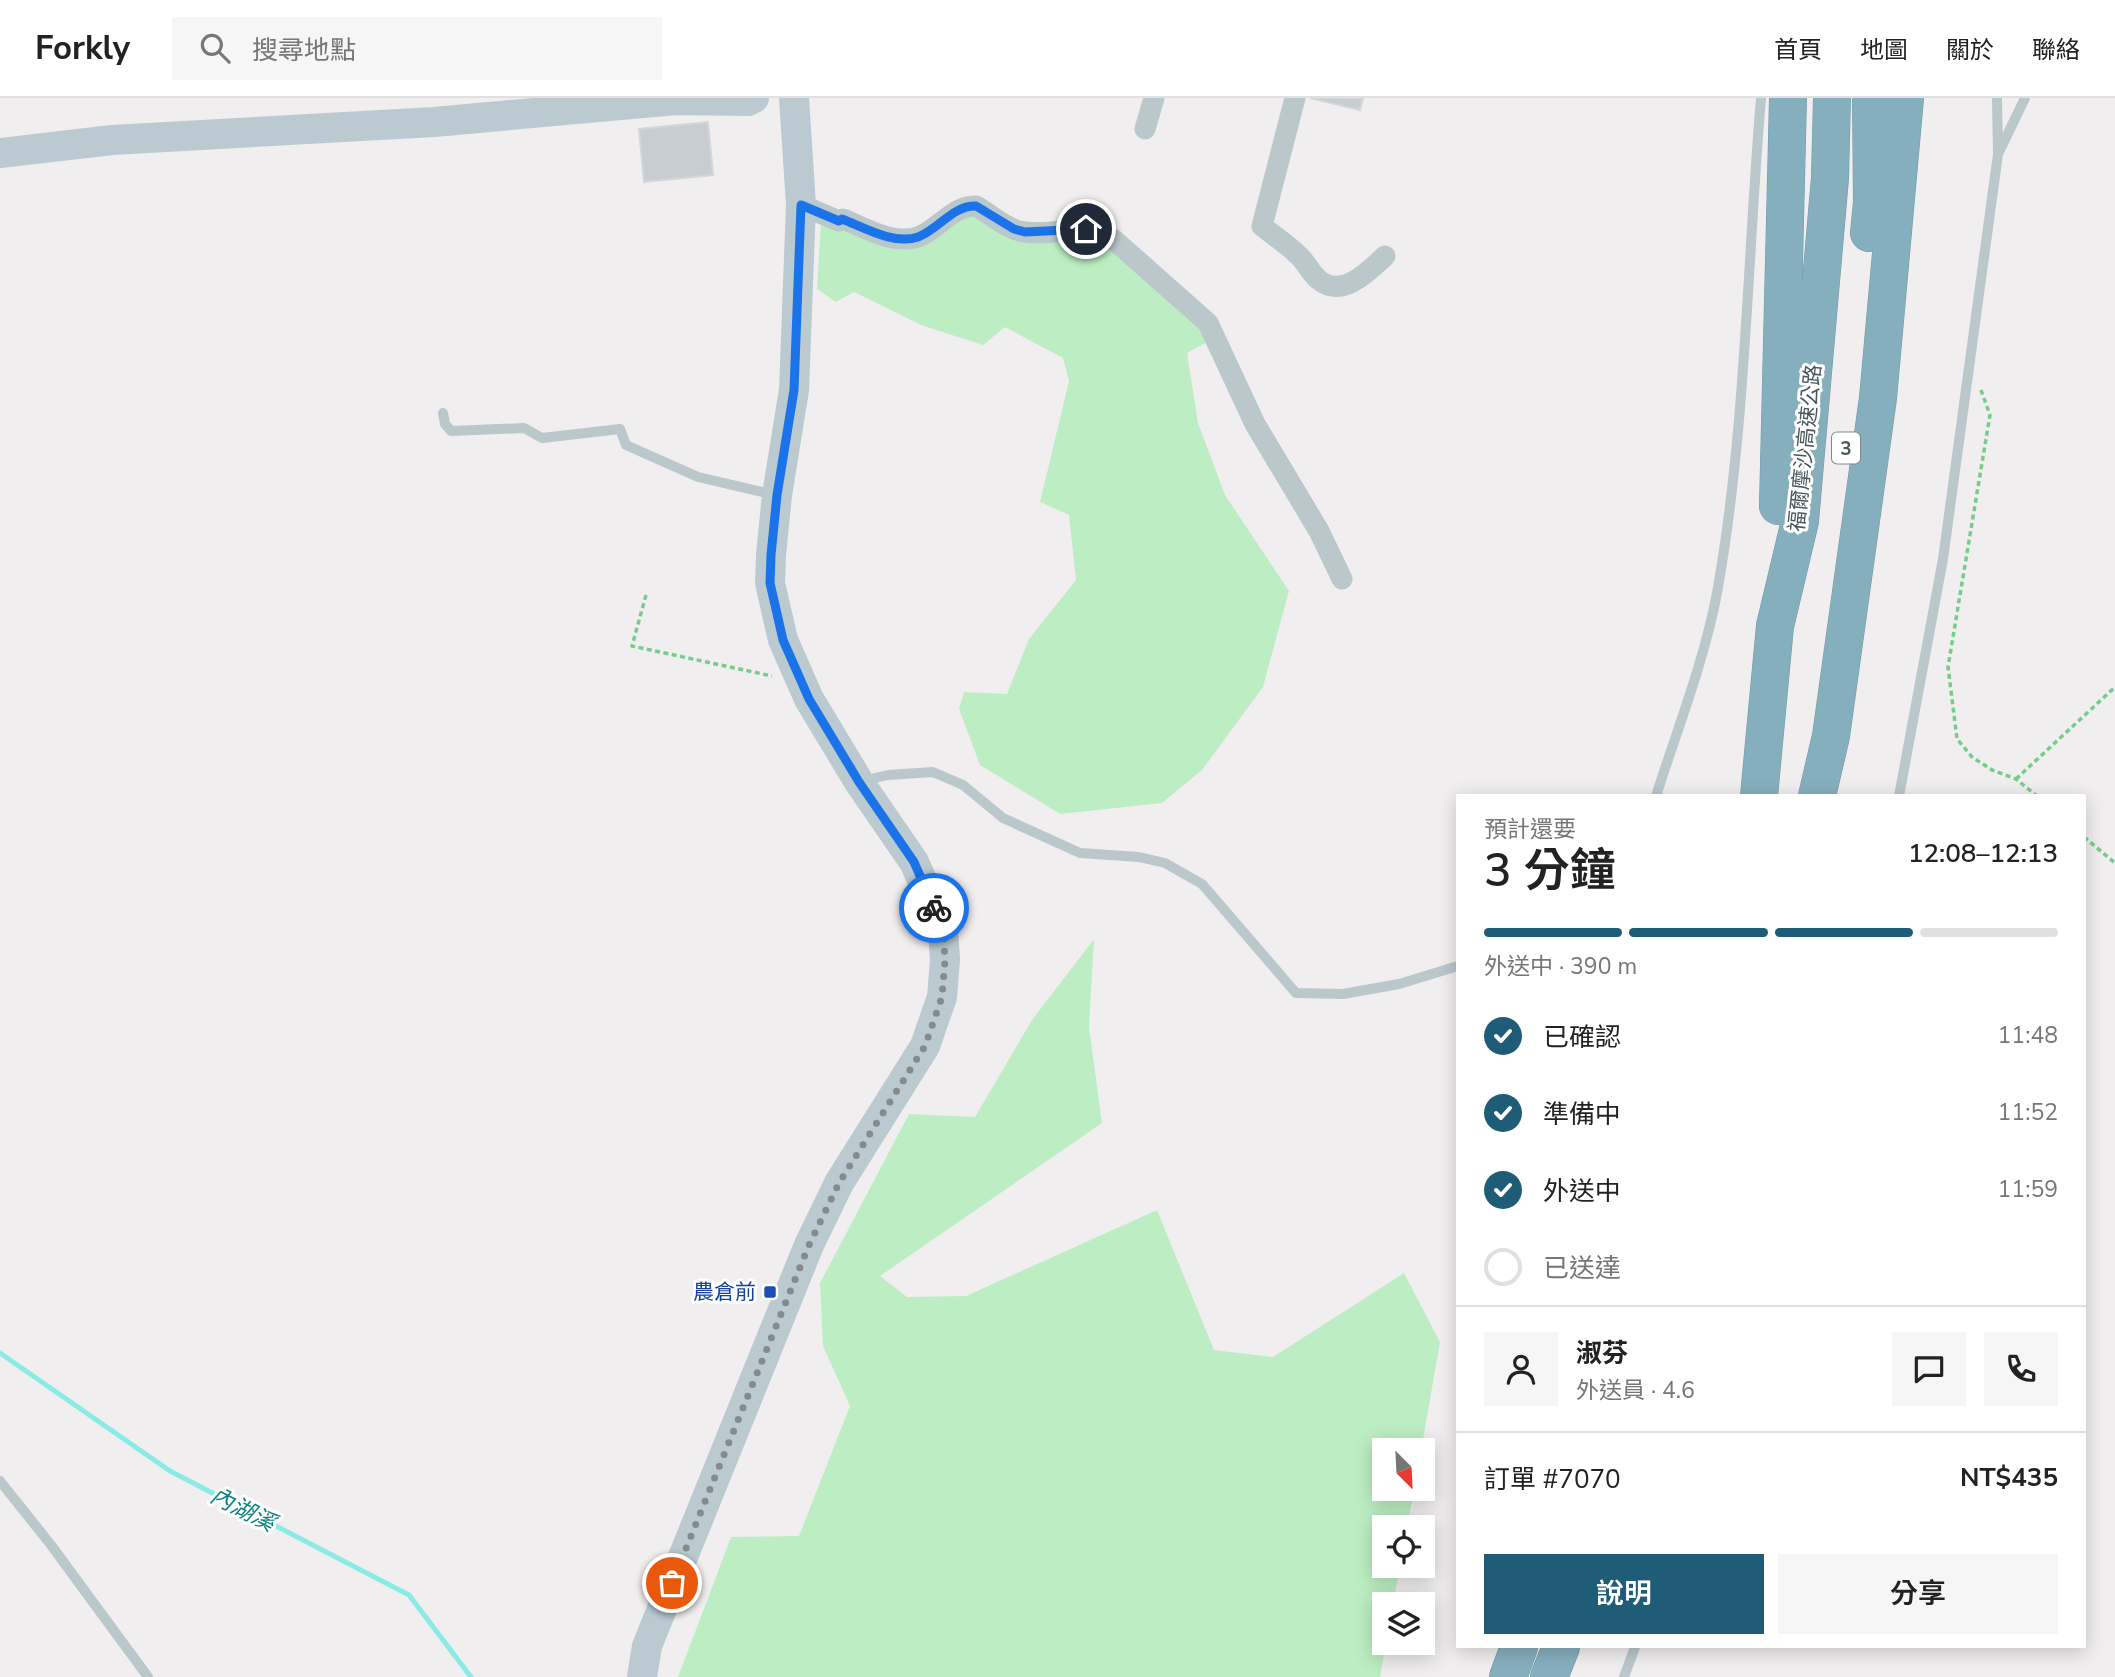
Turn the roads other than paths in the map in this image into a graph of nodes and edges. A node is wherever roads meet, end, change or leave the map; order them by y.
1 (754, 98) edge
2 (794, 98) edge
3 (1154, 98) edge
4 (1295, 98) edge
5 (1761, 98) edge
6 (1788, 98) edge
7 (1832, 98) edge
8 (1871, 98) edge
9 (1905, 98) edge
10 (1997, 98) edge
11 (2025, 98) edge
12 (1144, 129) dead end
13 (0, 153) edge
14 (1998, 155) junction
15 (801, 205) junction
16 (1385, 256) dead end
17 (443, 413) dead end
18 (777, 495) junction
19 (1342, 579) dead end
20 (1775, 626) junction
21 (859, 782) junction
22 (1657, 794) edge
23 (1759, 794) edge
24 (1800, 794) edge
25 (1817, 794) edge
26 (1899, 794) edge
27 (1456, 967) edge
28 (0, 1480) edge
29 (1519, 1648) edge
30 (1561, 1648) edge
31 (1635, 1648) edge
32 (148, 1677) edge
33 (642, 1677) edge
34 (1508, 1677) edge
35 (1549, 1677) edge
36 (1624, 1677) edge

1 - 13 main road
2 - 15 main road
3 - 12 street
4 - 16 street
5 - 22 lane
6 - 20 highway
7 - 20 highway, 福爾摩沙高速公路 / 3
8 - 24 highway, 福爾摩沙高速公路 / 3
9 - 25 highway
10 - 14 lane
11 - 14 lane
14 - 26 lane
15 - 18 main road
15 - 19 street
17 - 18 lane
18 - 21 main road
20 - 23 highway, 福爾摩沙高速公路 / 3
21 - 27 lane
21 - 33 main road
28 - 32 lane
29 - 34 highway
30 - 35 highway
31 - 36 lane

